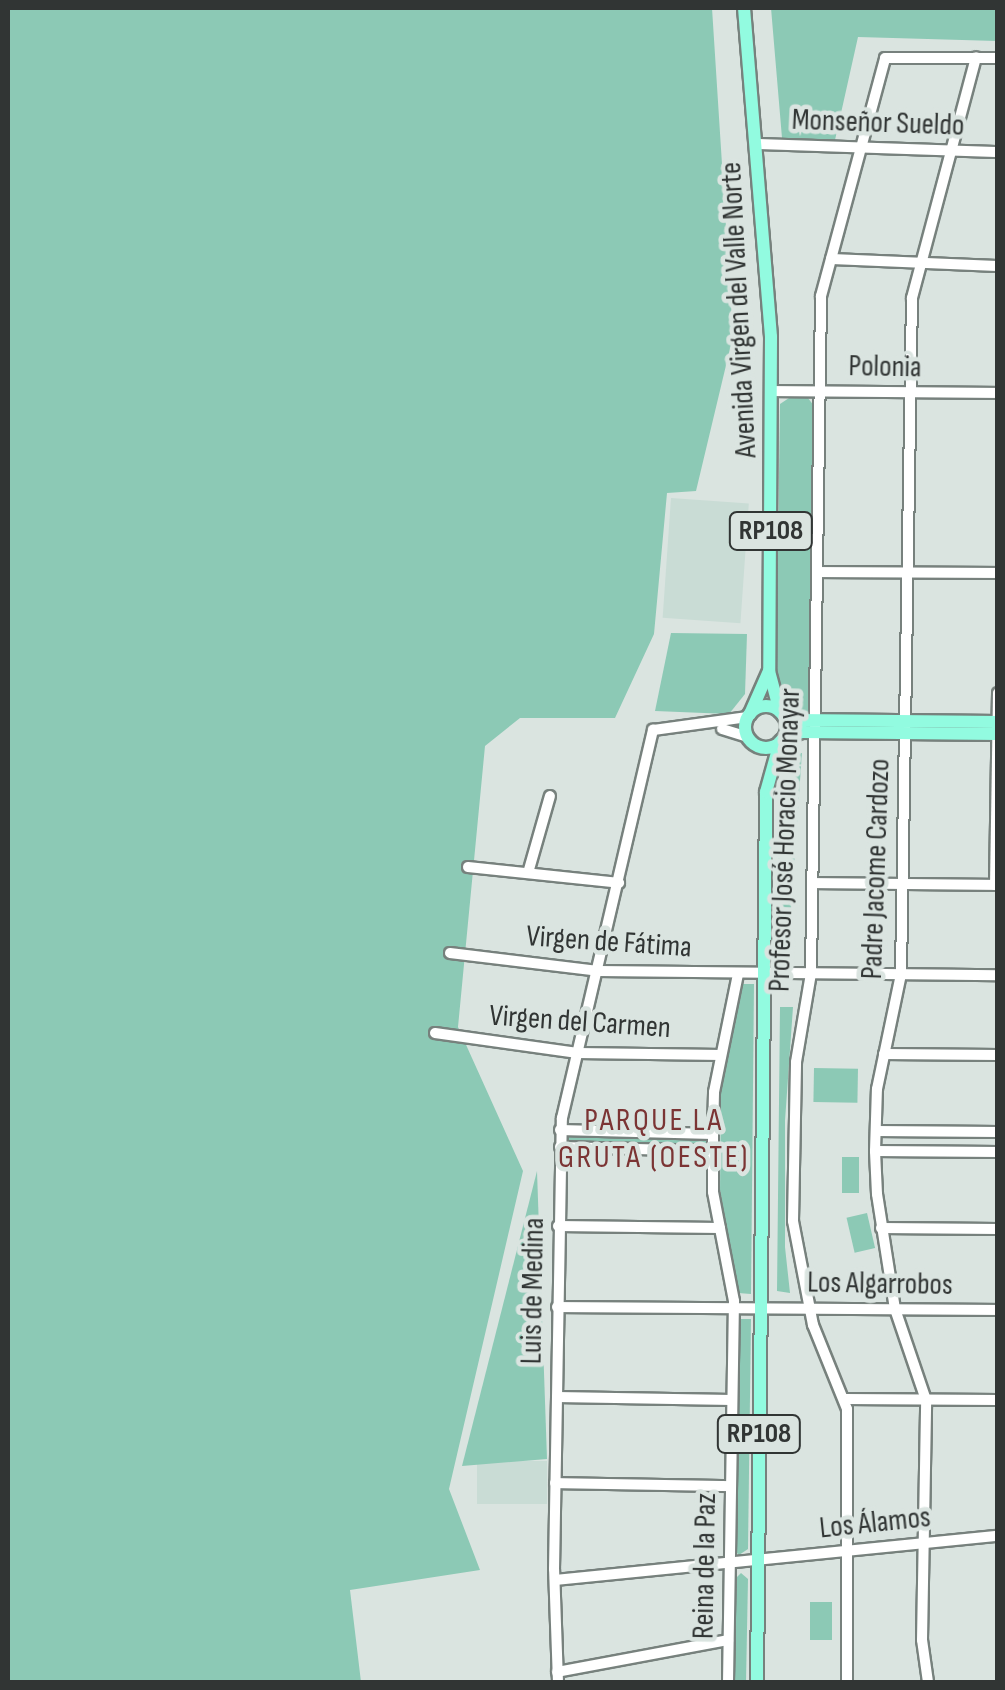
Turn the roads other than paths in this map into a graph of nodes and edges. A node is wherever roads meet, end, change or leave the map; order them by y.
1 (744, 8) edge
2 (976, 58) junction
3 (998, 58) edge
4 (756, 144) junction
5 (860, 148) junction
6 (951, 151) junction
7 (998, 152) edge
8 (831, 259) junction
9 (921, 262) junction
10 (998, 266) edge
11 (772, 390) junction
12 (820, 391) junction
13 (910, 392) junction
14 (998, 393) edge
15 (818, 572) junction
16 (908, 572) junction
17 (998, 573) edge
18 (769, 670) junction
19 (998, 693) edge
20 (782, 714) junction
21 (749, 716) junction
22 (997, 722) edge
23 (701, 726) junction
24 (815, 726) junction
25 (905, 727) junction
26 (997, 734) edge
27 (750, 739) junction
28 (781, 741) junction
29 (766, 792) junction
30 (550, 796) dead end
31 (468, 868) dead end
32 (528, 874) junction
33 (619, 882) junction
34 (812, 883) junction
35 (902, 884) junction
36 (996, 885) edge
37 (450, 953) dead end
38 (598, 972) junction
39 (765, 973) junction
40 (811, 973) junction
41 (738, 974) junction
42 (900, 974) junction
43 (998, 974) edge
44 (435, 1033) dead end
45 (578, 1052) junction
46 (884, 1054) junction
47 (998, 1055) edge
48 (721, 1056) junction
49 (560, 1130) junction
50 (876, 1131) junction
51 (998, 1132) edge
52 (713, 1134) junction
53 (560, 1147) junction
54 (713, 1150) junction
55 (875, 1151) junction
56 (998, 1152) edge
57 (558, 1226) junction
58 (720, 1228) junction
59 (881, 1228) junction
60 (998, 1229) edge
61 (557, 1307) junction
62 (761, 1308) junction
63 (809, 1308) junction
64 (894, 1309) junction
65 (734, 1310) junction
66 (998, 1310) edge
67 (557, 1397) junction
68 (845, 1399) junction
69 (732, 1400) junction
70 (926, 1400) junction
71 (998, 1400) edge
72 (555, 1484) junction
73 (731, 1486) junction
74 (998, 1536) edge
75 (924, 1543) junction
76 (846, 1551) junction
77 (758, 1560) junction
78 (730, 1564) junction
79 (555, 1580) junction
80 (728, 1640) junction
81 (558, 1677) edge
82 (728, 1682) edge
83 (756, 1682) edge
84 (847, 1682) edge
85 (928, 1682) edge

1 - 4 main road, Avenida Virgen del Valle Norte / RP108
2 - 3 street
2 - 5 street, Profesor José Horacio Monayar
2 - 6 street, Padre Jacome Cardozo
4 - 5 street, Monseñor Sueldo
4 - 11 main road, Avenida Virgen del Valle Norte / RP108
5 - 6 street, Monseñor Sueldo
5 - 8 street, Profesor José Horacio Monayar
6 - 7 street, Monseñor Sueldo
6 - 9 street, Padre Jacome Cardozo
8 - 9 street
8 - 12 street, Profesor José Horacio Monayar
9 - 10 street
9 - 13 street, Padre Jacome Cardozo
11 - 12 street, Polonia
11 - 18 main road, Avenida Virgen del Valle Norte / RP108
12 - 13 street, Polonia
12 - 15 street, Profesor José Horacio Monayar
13 - 14 street, Polonia
13 - 16 street, Padre Jacome Cardozo
15 - 16 street
15 - 24 street, Profesor José Horacio Monayar
16 - 17 street
16 - 25 street, Padre Jacome Cardozo
18 - 20 main road, Avenida Virgen del Valle Norte / RP108
18 - 21 main road, Avenida Virgen del Valle Norte / RP108
19 - 22 street
20 - 21 main road
20 - 24 main road
20 - 28 main road, RP108
21 - 23 street
21 - 27 main road, RP108
22 - 25 main road
22 - 26 street
23 - 27 street
23 - 33 street, Luis de Medina
24 - 25 main road
24 - 28 main road
24 - 34 street, Profesor José Horacio Monayar
25 - 26 main road
25 - 35 street, Padre Jacome Cardozo
26 - 36 street
27 - 28 main road
27 - 29 main road, RP108
28 - 29 main road, RP108
29 - 39 main road, RP108
30 - 32 street
31 - 32 street
32 - 33 street
33 - 38 street, Luis de Medina
34 - 35 street
34 - 40 street, Profesor José Horacio Monayar
35 - 36 street
35 - 42 street, Padre Jacome Cardozo
37 - 38 street, Virgen de Fátima
38 - 41 street, Virgen de Fátima
38 - 45 street, Luis de Medina
39 - 40 street, Virgen de Fátima
39 - 41 street, Virgen de Fátima
39 - 62 main road, RP108
40 - 42 street, Virgen de Fátima
40 - 63 street, Profesor José Horacio Monayar
41 - 48 street, Reina de la Paz
42 - 43 street, Virgen de Fátima
42 - 46 street, Padre Jacome Cardozo
44 - 45 street, Virgen del Carmen
45 - 48 street, Virgen del Carmen
45 - 49 street, Luis de Medina
46 - 47 street
46 - 50 street, Padre Jacome Cardozo
48 - 52 street, Reina de la Paz
49 - 52 street
49 - 53 street, Luis de Medina
50 - 51 street
50 - 55 street, Padre Jacome Cardozo
52 - 54 street, Reina de la Paz
53 - 54 street
53 - 57 street, Luis de Medina
54 - 58 street, Reina de la Paz
55 - 56 street
55 - 59 street, Padre Jacome Cardozo
57 - 58 street
57 - 61 street, Luis de Medina
58 - 65 street, Reina de la Paz
59 - 60 street
59 - 64 street, Padre Jacome Cardozo
61 - 65 street, Los Algarrobos
61 - 67 street, Luis de Medina
62 - 63 street, Los Algarrobos
62 - 65 street, Los Algarrobos
62 - 77 main road, RP108
63 - 64 street, Los Algarrobos
63 - 68 street, Profesor José Horacio Monayar
64 - 66 street, Los Algarrobos
64 - 70 street, Padre Jacome Cardozo
65 - 69 street, Reina de la Paz
67 - 69 street
67 - 72 street, Luis de Medina
68 - 70 street
68 - 76 street, Profesor José Horacio Monayar
69 - 73 street, Reina de la Paz
70 - 71 street
70 - 75 street, Padre Jacome Cardozo
72 - 73 street
72 - 79 street, Luis de Medina
73 - 78 street, Reina de la Paz
74 - 75 street, Los Álamos
75 - 76 street, Los Álamos
75 - 85 street, Padre Jacome Cardozo
76 - 77 street, Los Álamos
76 - 84 street, Profesor José Horacio Monayar
77 - 78 street, Los Álamos
77 - 83 main road, RP108
78 - 79 street, Los Álamos
78 - 80 street, Reina de la Paz
79 - 81 street, Luis de Medina
80 - 81 street
80 - 82 street, Reina de la Paz

